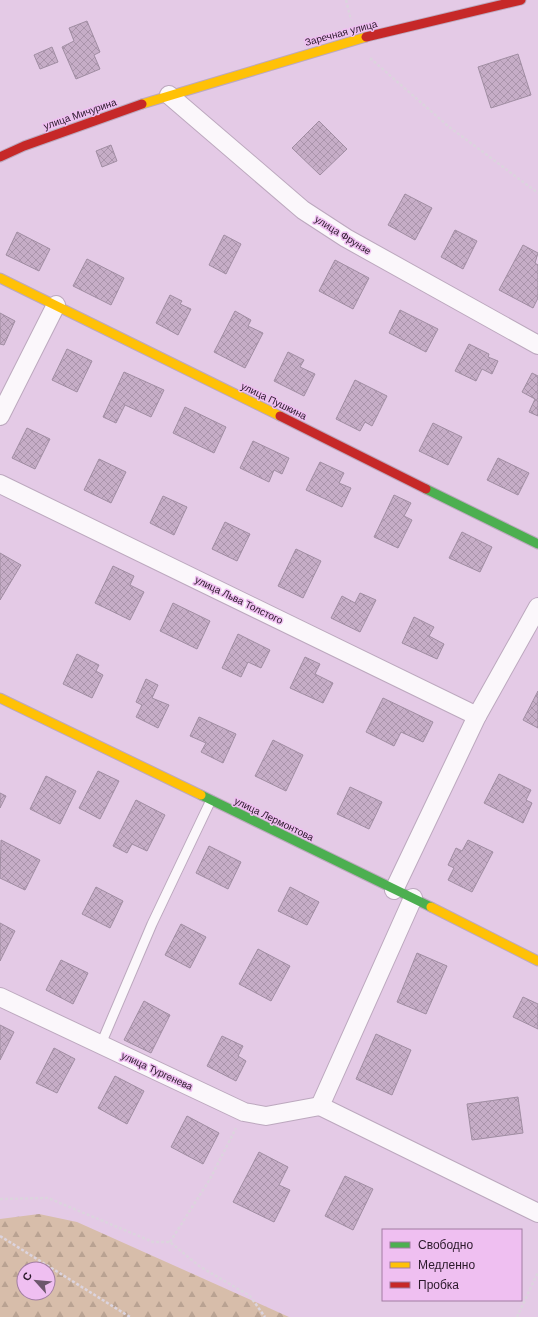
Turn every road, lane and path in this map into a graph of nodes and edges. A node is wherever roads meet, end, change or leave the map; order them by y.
1 (521, 0) edge
2 (350, 41) junction
3 (169, 95) junction
4 (0, 157) edge
5 (538, 193) edge
6 (0, 278) edge
7 (56, 305) junction
8 (538, 345) edge
9 (0, 416) edge
10 (0, 484) edge
11 (538, 544) edge
12 (538, 607) edge
13 (0, 698) edge
14 (477, 716) junction
15 (211, 800) junction
16 (394, 890) junction
17 (413, 898) junction
18 (538, 961) edge
19 (0, 997) edge
20 (101, 1044) junction
21 (320, 1106) junction
22 (244, 1112) junction
23 (0, 1199) edge
24 (538, 1213) edge
25 (0, 1236) edge
26 (170, 1242) junction
27 (538, 1272) edge
28 (130, 1317) edge
29 (265, 1317) edge
30 (517, 1317) edge

1 - 2 street, Заречная улица
2 - 3 street, Заречная улица
2 - 5 path
3 - 4 street, улица Мичурина
3 - 8 street, улица Фрунзе
6 - 7 street, улица Пушкина
7 - 9 street
7 - 11 street, улица Пушкина
10 - 14 street, улица Льва Толстого
12 - 14 street
13 - 15 street, улица Лермонтова
14 - 16 street
15 - 16 street, улица Лермонтова
15 - 20 lane
16 - 17 street, улица Лермонтова
17 - 18 street, улица Лермонтова
17 - 21 street
19 - 20 street, улица Тургенева
20 - 22 street, улица Тургенева
21 - 22 street, улица Тургенева
21 - 24 street
22 - 26 path
23 - 26 path
25 - 28 path
26 - 29 path
27 - 30 path

